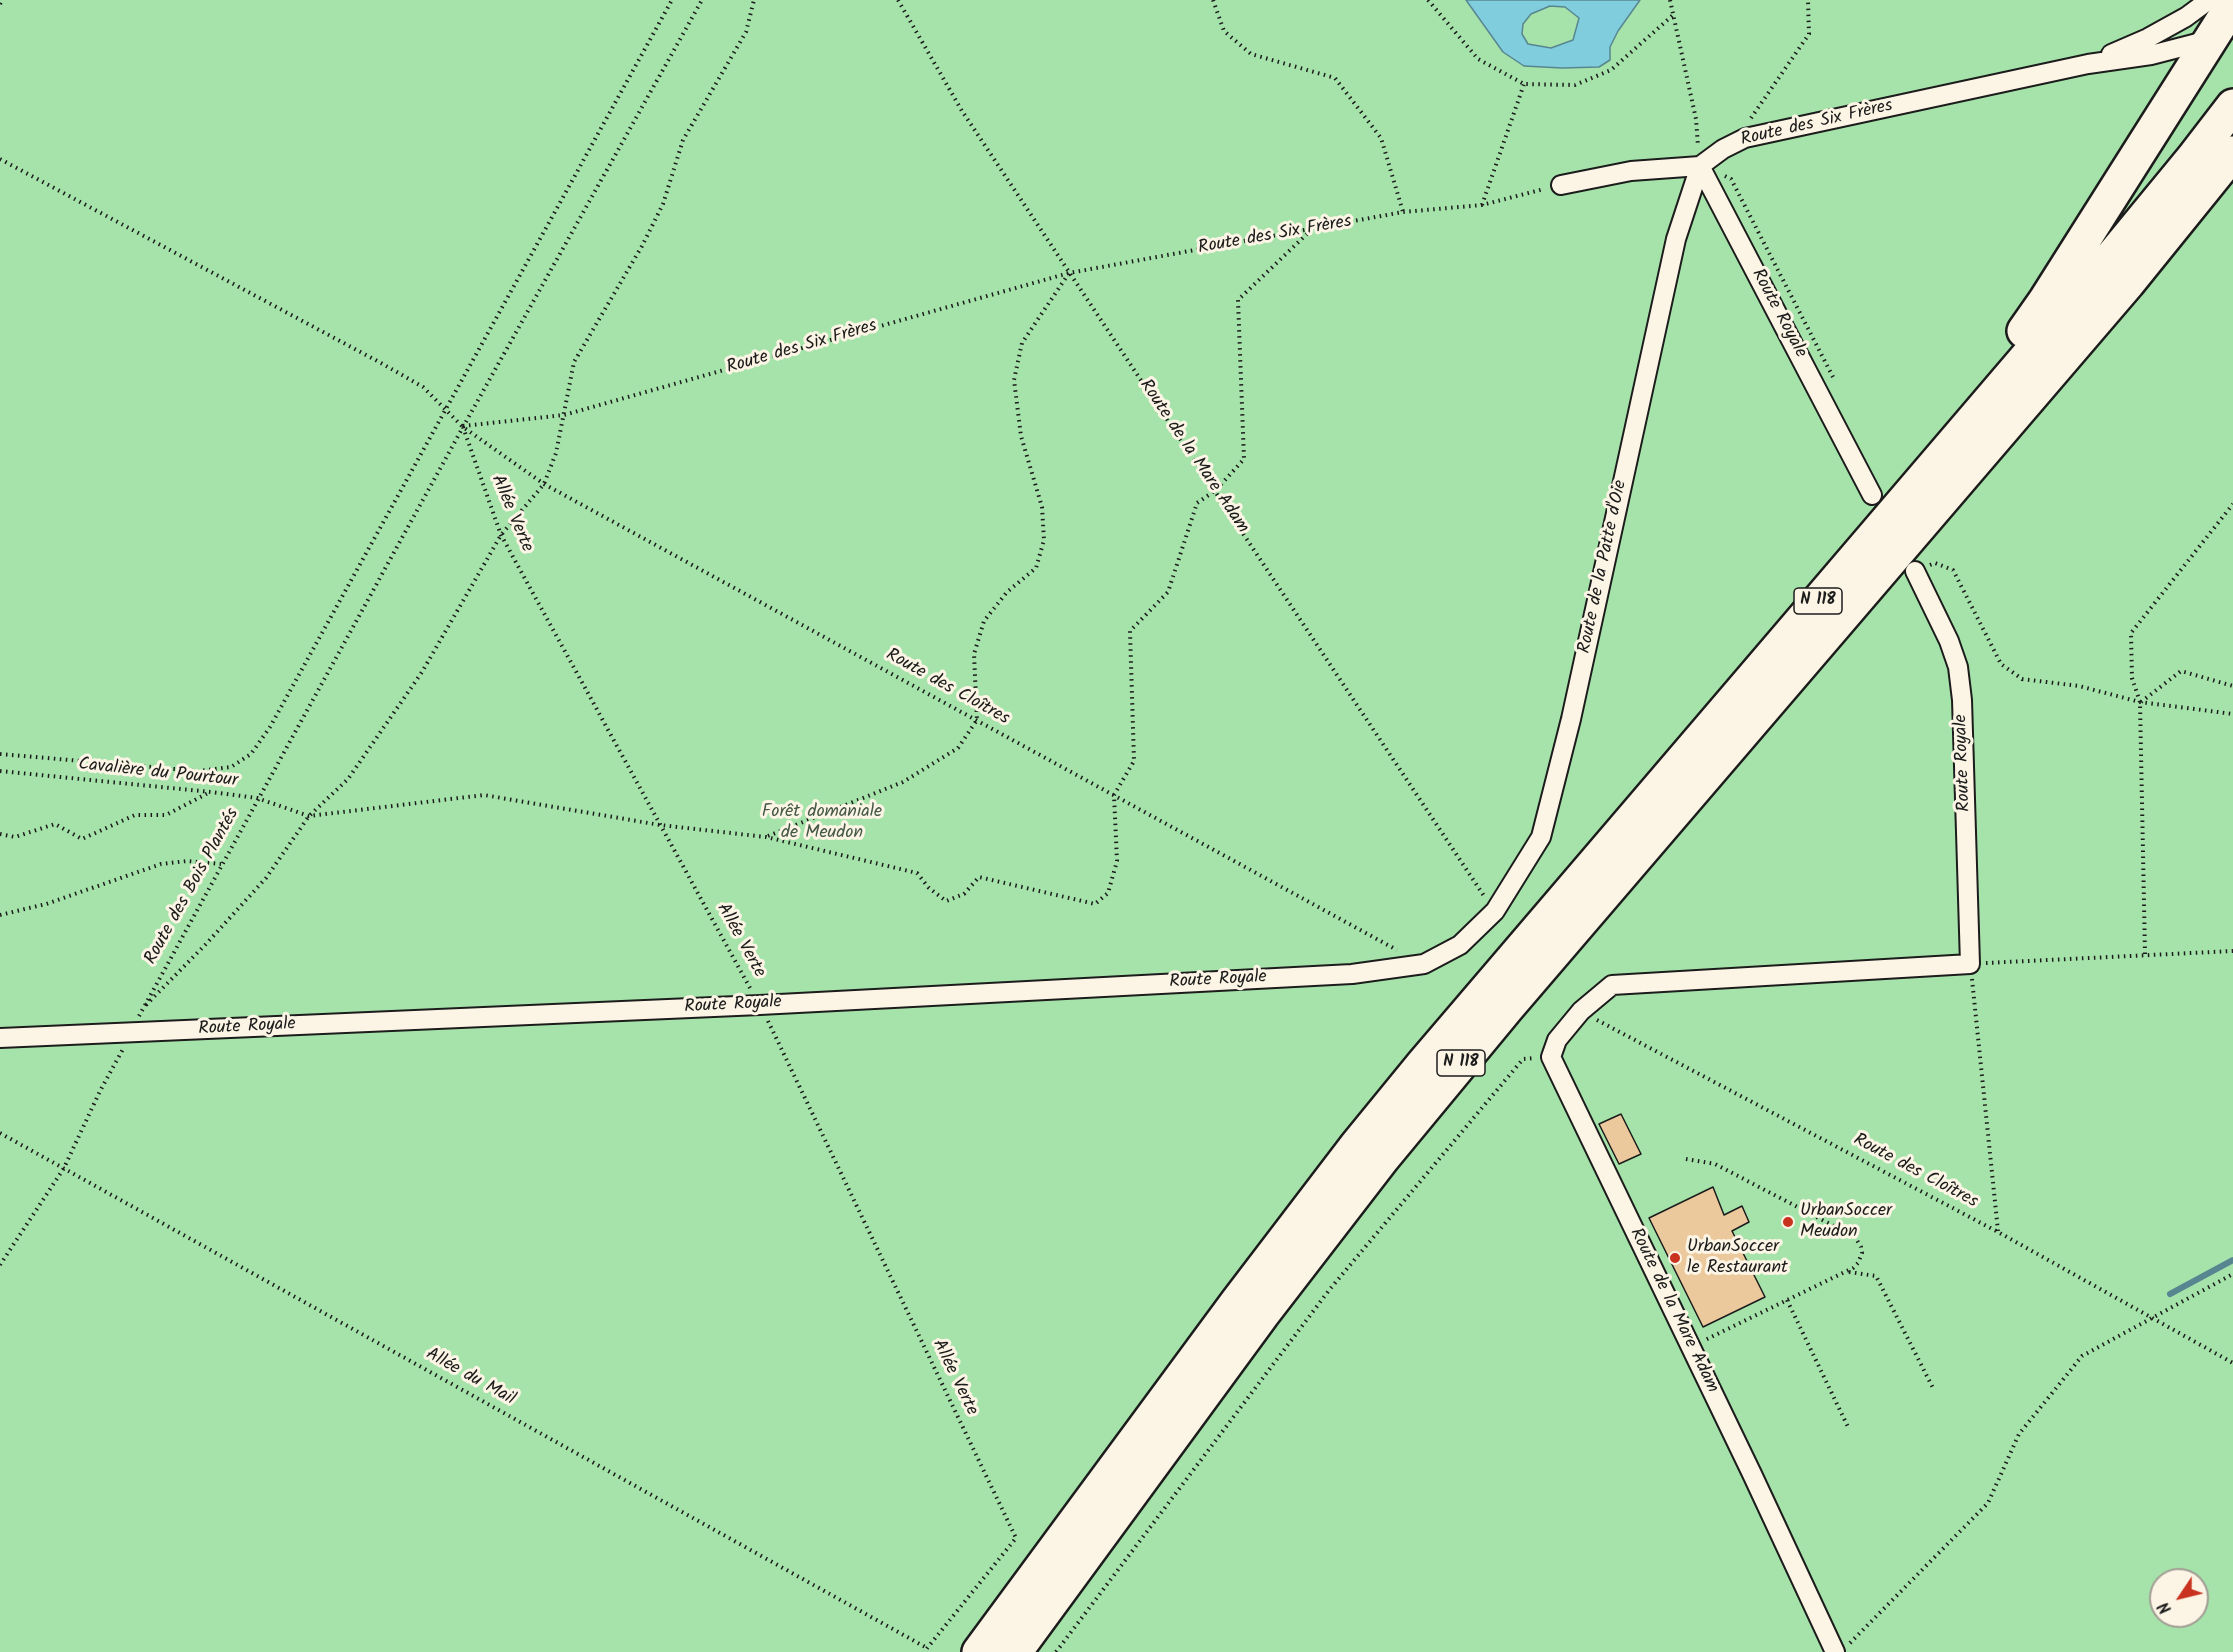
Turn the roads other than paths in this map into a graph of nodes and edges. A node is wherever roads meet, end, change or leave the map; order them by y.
1 (2209, 0) edge
2 (2233, 4) edge
3 (2211, 40) junction
4 (2088, 64) junction
5 (2233, 106) edge
6 (2233, 153) edge
7 (1700, 166) junction
8 (1561, 185) road end
9 (1978, 414) junction
10 (1872, 495) dead end
11 (1915, 571) road end
12 (1460, 945) joint
13 (0, 1038) edge
14 (1551, 1057) joint
15 (1842, 1648) edge
16 (979, 1652) edge
17 (1015, 1652) edge

1 - 4 street, Route des Six Frères
2 - 3 highway
3 - 4 street, Route des Six Frères
3 - 9 highway
4 - 7 street, Route des Six Frères
5 - 9 highway, N 118
6 - 17 highway, N 118
7 - 8 street
7 - 10 street, Route Royale
7 - 12 street, Route de la Patte d'Oie
9 - 16 highway, N 118
11 - 14 street, Route Royale
12 - 13 street, Route Royale
14 - 15 street, Route de la Mare Adam

